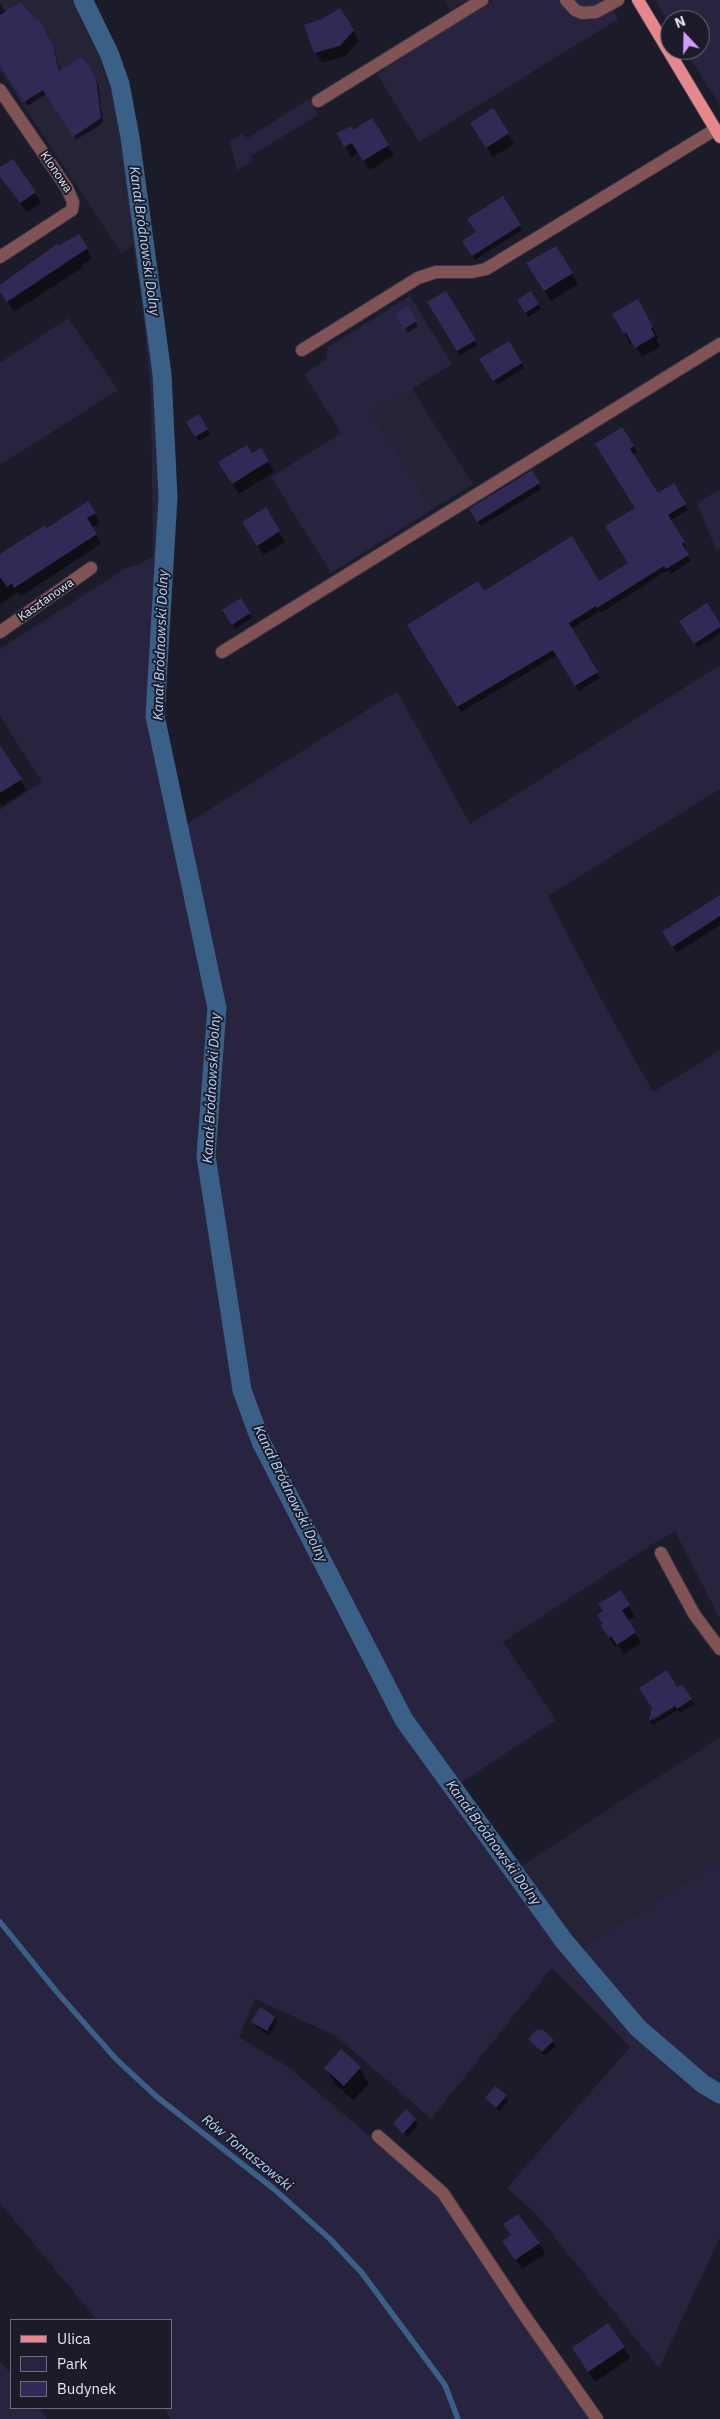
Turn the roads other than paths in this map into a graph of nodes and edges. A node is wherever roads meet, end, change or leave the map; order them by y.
1 (482, 0) edge
2 (566, 0) edge
3 (618, 0) edge
4 (638, 0) edge
5 (0, 90) edge
6 (318, 101) dead end
7 (718, 133) edge
8 (0, 257) edge
9 (720, 344) edge
10 (302, 350) dead end
11 (91, 568) dead end
12 (0, 632) edge
13 (222, 652) dead end
14 (662, 1553) dead end
15 (720, 1648) edge
16 (378, 2136) dead end
17 (597, 2419) edge

1 - 6 street
2 - 3 street
4 - 7 main road
5 - 8 street, Klonowa
7 - 10 street
9 - 13 street
11 - 12 street, Kasztanowa
14 - 15 street
16 - 17 street

